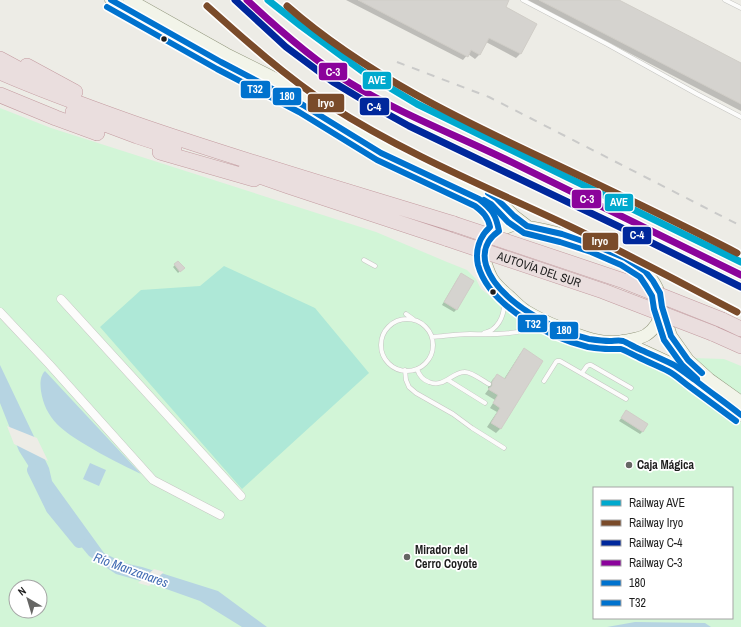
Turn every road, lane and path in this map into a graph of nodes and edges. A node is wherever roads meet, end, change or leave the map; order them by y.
1 (115, 0) edge
2 (130, 0) edge
3 (524, 0) edge
4 (725, 0) edge
5 (143, 7) junction
6 (741, 8) edge
7 (0, 51) edge
8 (0, 59) edge
9 (0, 72) edge
10 (0, 81) edge
11 (75, 92) junction
12 (0, 95) edge
13 (741, 117) edge
14 (288, 186) junction
15 (374, 199) junction
16 (527, 226) junction
17 (364, 260) dead end
18 (485, 261) dead end
19 (375, 266) dead end
20 (501, 289) junction
21 (61, 299) dead end
22 (662, 307) junction
23 (0, 312) edge
24 (406, 314) dead end
25 (414, 319) junction
26 (549, 323) junction
27 (741, 329) edge
28 (481, 334) junction
29 (432, 337) junction
30 (622, 341) junction
31 (741, 346) edge
32 (417, 369) junction
33 (405, 370) junction
34 (582, 373) junction
35 (448, 380) junction
36 (544, 381) dead end
37 (489, 384) dead end
38 (631, 388) dead end
39 (626, 399) dead end
40 (741, 402) edge
41 (485, 403) dead end
42 (741, 415) edge
43 (504, 448) dead end
44 (241, 496) dead end
45 (220, 515) dead end

1 - 5 main road
1 - 16 main road
2 - 5 main road
3 - 13 lane
4 - 6 lane
5 - 16 main road
7 - 11 highway
8 - 11 highway
9 - 15 highway
10 - 14 highway
11 - 15 highway
12 - 14 highway
14 - 31 highway, AUTOVÍA DEL SUR, bridge
15 - 27 highway, AUTOVÍA DEL SUR, bridge
16 - 22 main road
17 - 19 lane
18 - 20 main road
20 - 26 main road
20 - 28 lane
21 - 44 street
22 - 30 main road
22 - 40 main road
23 - 45 street
24 - 25 lane
25 - 29 lane
25 - 33 lane
26 - 28 lane
26 - 30 main road
28 - 29 lane
29 - 32 lane
30 - 42 main road
32 - 33 lane
32 - 35 lane
33 - 43 lane
34 - 36 lane
34 - 38 lane
34 - 39 lane
35 - 37 lane
35 - 41 lane

